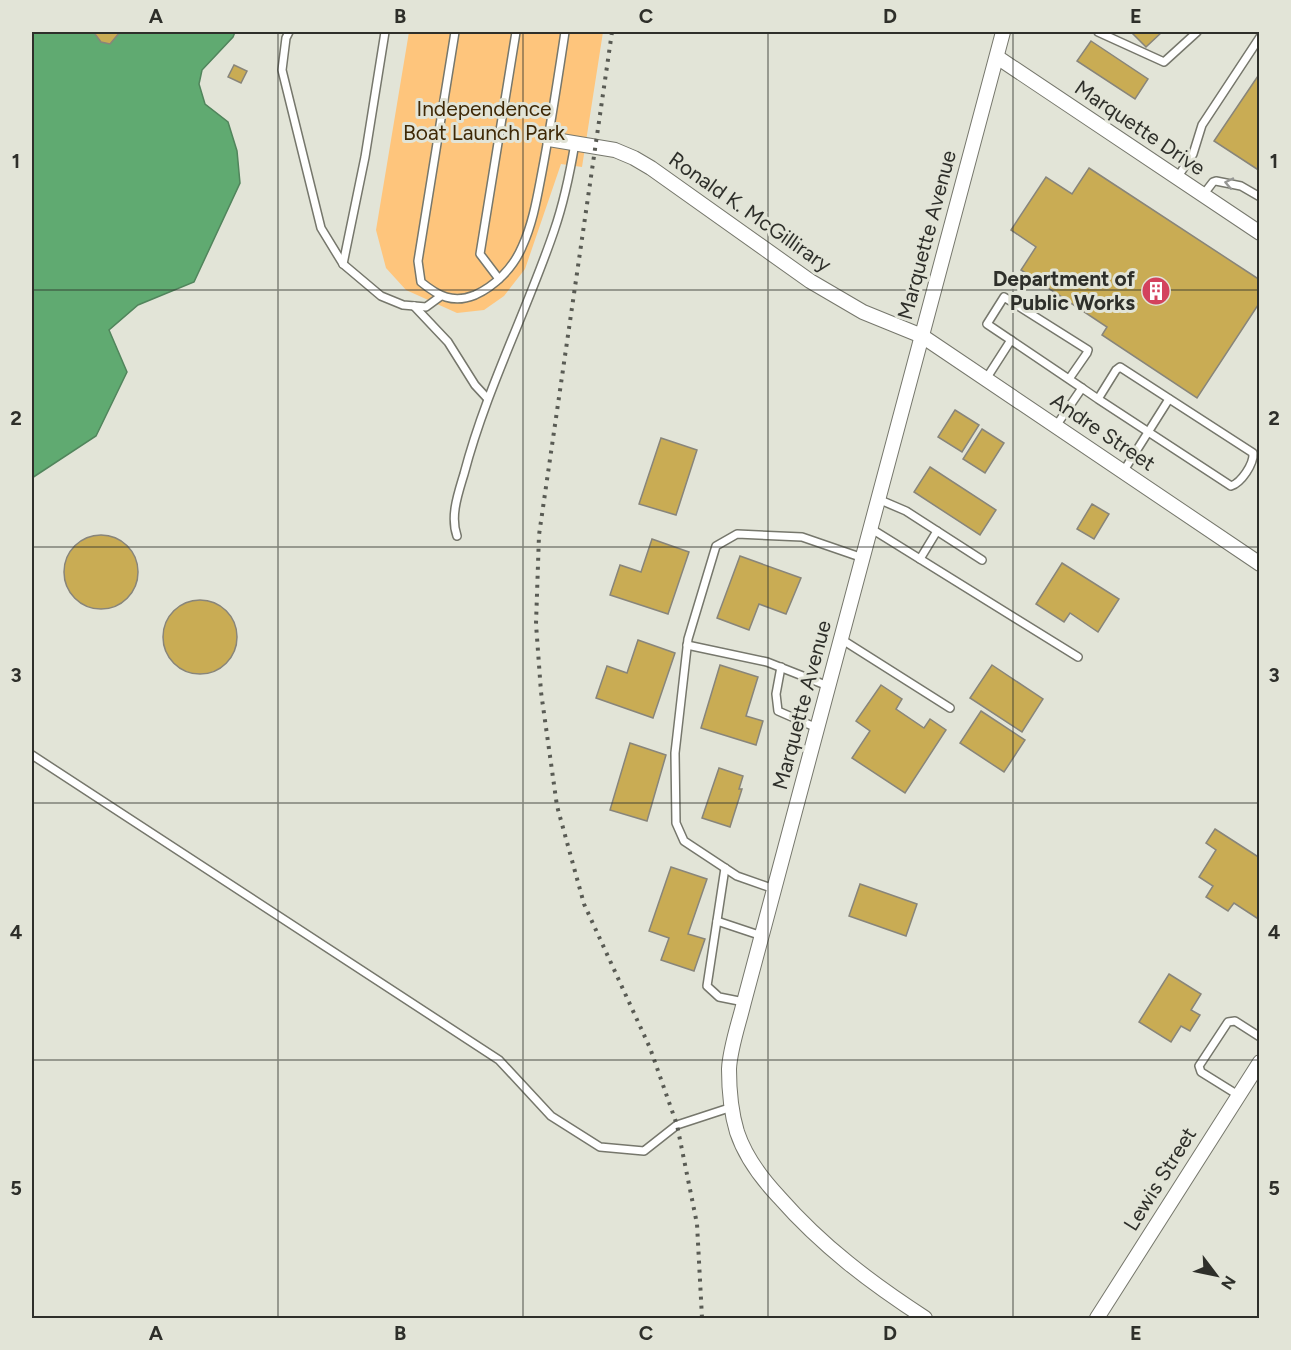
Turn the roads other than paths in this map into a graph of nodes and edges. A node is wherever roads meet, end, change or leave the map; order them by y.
1 (289, 32) edge
2 (385, 32) edge
3 (455, 32) edge
4 (516, 32) edge
5 (565, 32) edge
6 (1003, 32) edge
7 (1098, 32) edge
8 (1197, 32) edge
9 (1260, 37) edge
10 (997, 57) junction
11 (549, 139) junction
12 (575, 143) junction
13 (1177, 178) junction
14 (1203, 195) junction
15 (1260, 197) edge
16 (1260, 233) edge
17 (343, 264) junction
18 (499, 279) junction
19 (441, 296) junction
20 (414, 306) junction
21 (922, 336) junction
22 (1011, 340) junction
23 (986, 379) junction
24 (1069, 379) junction
25 (1082, 388) junction
26 (487, 398) junction
27 (1098, 399) junction
28 (1169, 399) junction
29 (1056, 426) junction
30 (1148, 432) junction
31 (1123, 472) junction
32 (878, 499) junction
33 (870, 528) junction
34 (937, 531) junction
35 (457, 536) dead end
36 (863, 558) junction
37 (920, 559) junction
38 (982, 560) dead end
39 (1260, 564) edge
40 (841, 639) junction
41 (687, 645) junction
42 (1078, 657) dead end
43 (781, 667) junction
44 (828, 686) junction
45 (950, 708) dead end
46 (817, 728) junction
47 (32, 755) edge
48 (725, 868) junction
49 (774, 889) junction
50 (717, 921) junction
51 (762, 936) junction
52 (744, 1002) junction
53 (1260, 1037) edge
54 (1260, 1062) edge
55 (1238, 1095) junction
56 (732, 1107) junction
57 (925, 1318) edge
58 (1097, 1318) edge

1 - 17 lane
2 - 17 lane
3 - 19 lane
4 - 18 lane
5 - 11 lane
6 - 10 street, Marquette Avenue
7 - 8 lane
9 - 13 lane
10 - 13 street, Marquette Drive
10 - 21 street, Marquette Avenue
11 - 12 street, Ronald K. McGillirary
11 - 18 lane
12 - 21 street, Ronald K. McGillirary
12 - 26 lane
13 - 14 street, Marquette Drive
15 -> 14 lane
14 - 16 street, Marquette Drive
17 - 20 lane
18 - 19 lane
19 - 20 lane
20 - 26 lane
21 - 23 street, Andre Street
21 - 32 street, Marquette Avenue
22 - 23 lane
22 - 24 lane
22 - 24 lane
23 - 29 street, Andre Street
24 - 25 lane
25 - 27 lane
25 - 29 lane
26 - 35 lane
27 - 28 lane
27 - 30 lane
28 - 30 lane
28 - 30 lane
29 - 31 street, Andre Street
30 - 31 lane
31 - 39 street, Andre Street
32 - 33 street, Marquette Avenue
32 - 34 lane
33 - 36 street, Marquette Avenue
33 - 37 lane
34 - 37 lane
34 - 38 lane
36 - 40 street, Marquette Avenue
36 - 41 lane
37 - 42 lane
40 - 44 street, Marquette Avenue
40 - 45 lane
41 - 43 lane
41 - 48 lane
43 - 44 lane
43 - 46 lane
44 - 46 street, Marquette Avenue
46 - 49 street, Marquette Avenue
47 - 56 lane
48 - 49 lane
48 - 50 lane
49 - 51 street, Marquette Avenue
50 - 51 lane
50 - 52 lane
51 - 52 street, Marquette Avenue
52 - 56 street, Marquette Avenue
53 - 55 lane
54 - 55 street, Lewis Street
55 - 58 street, Lewis Street
56 - 57 street, Marquette Avenue

